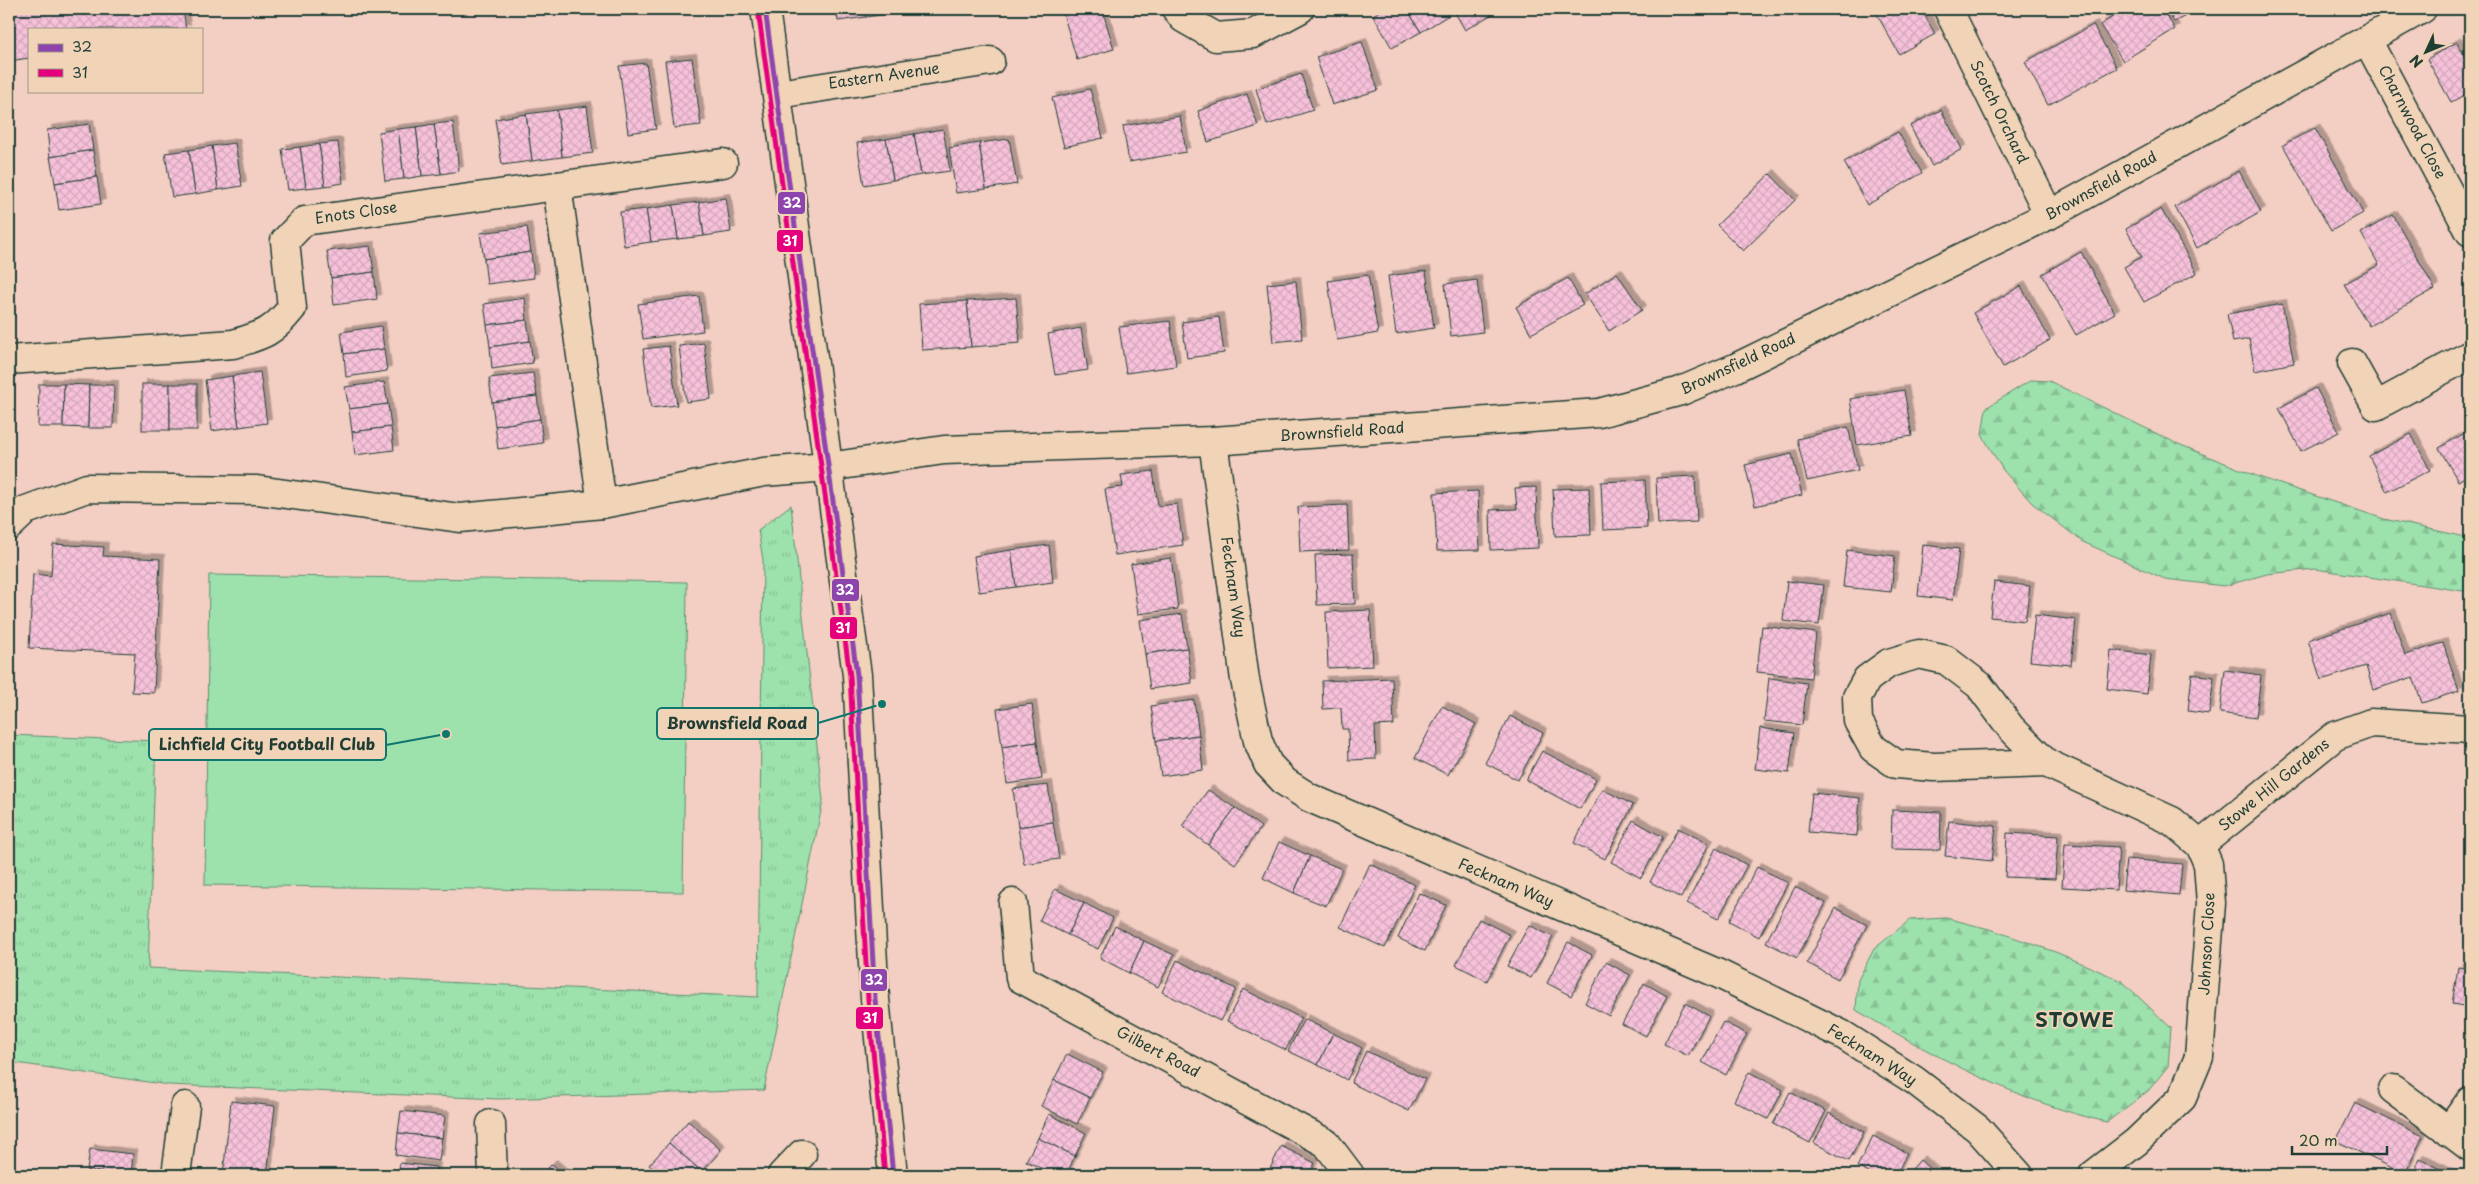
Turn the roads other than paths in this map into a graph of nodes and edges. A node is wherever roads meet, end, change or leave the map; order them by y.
1 (765, 9) edge
2 (1176, 9) edge
3 (1300, 9) edge
4 (1948, 9) edge
5 (2422, 9) edge
6 (2367, 40) junction
7 (990, 61) dead end
8 (778, 94) junction
9 (723, 163) dead end
10 (557, 186) junction
11 (2049, 215) junction
12 (2470, 232) edge
13 (2470, 355) edge
14 (9, 360) edge
15 (2352, 363) dead end
16 (1214, 441) junction
17 (828, 466) junction
18 (602, 504) junction
19 (9, 526) edge
20 (2470, 729) edge
21 (2046, 763) junction
22 (2200, 845) junction
23 (1013, 903) dead end
24 (2393, 1088) dead end
25 (2470, 1101) edge
26 (185, 1106) dead end
27 (491, 1124) dead end
28 (2448, 1132) junction
29 (2470, 1147) edge
30 (802, 1154) dead end
31 (176, 1175) edge
32 (493, 1175) edge
33 (782, 1175) edge
34 (893, 1175) edge
35 (1350, 1175) edge
36 (2019, 1175) edge
37 (2093, 1175) edge

1 - 8 main road
2 - 3 main road
4 - 11 main road, Scotch Orchard
5 - 6 main road, Brownsfield Road
6 - 11 main road, Brownsfield Road
6 - 12 main road, Charnwood Close
7 - 8 main road, Eastern Avenue
8 - 17 main road
9 - 10 main road, Enots Close
10 - 14 main road, Enots Close
10 - 18 main road
11 - 16 main road, Brownsfield Road
13 - 15 main road
16 - 17 main road, Brownsfield Road
16 - 36 main road, Fecknam Way
17 - 18 main road, Brownsfield Road
17 - 34 main road
18 - 19 main road, Brownsfield Road
20 - 22 main road, Stowe Hill Gardens
21 - 21 main road, Johnson Close
21 - 22 main road, Johnson Close
22 - 37 main road, Johnson Close
23 - 35 main road, Gilbert Road
24 - 28 main road
25 - 28 main road
26 - 31 main road
27 - 32 main road
28 - 29 main road
30 - 33 main road

